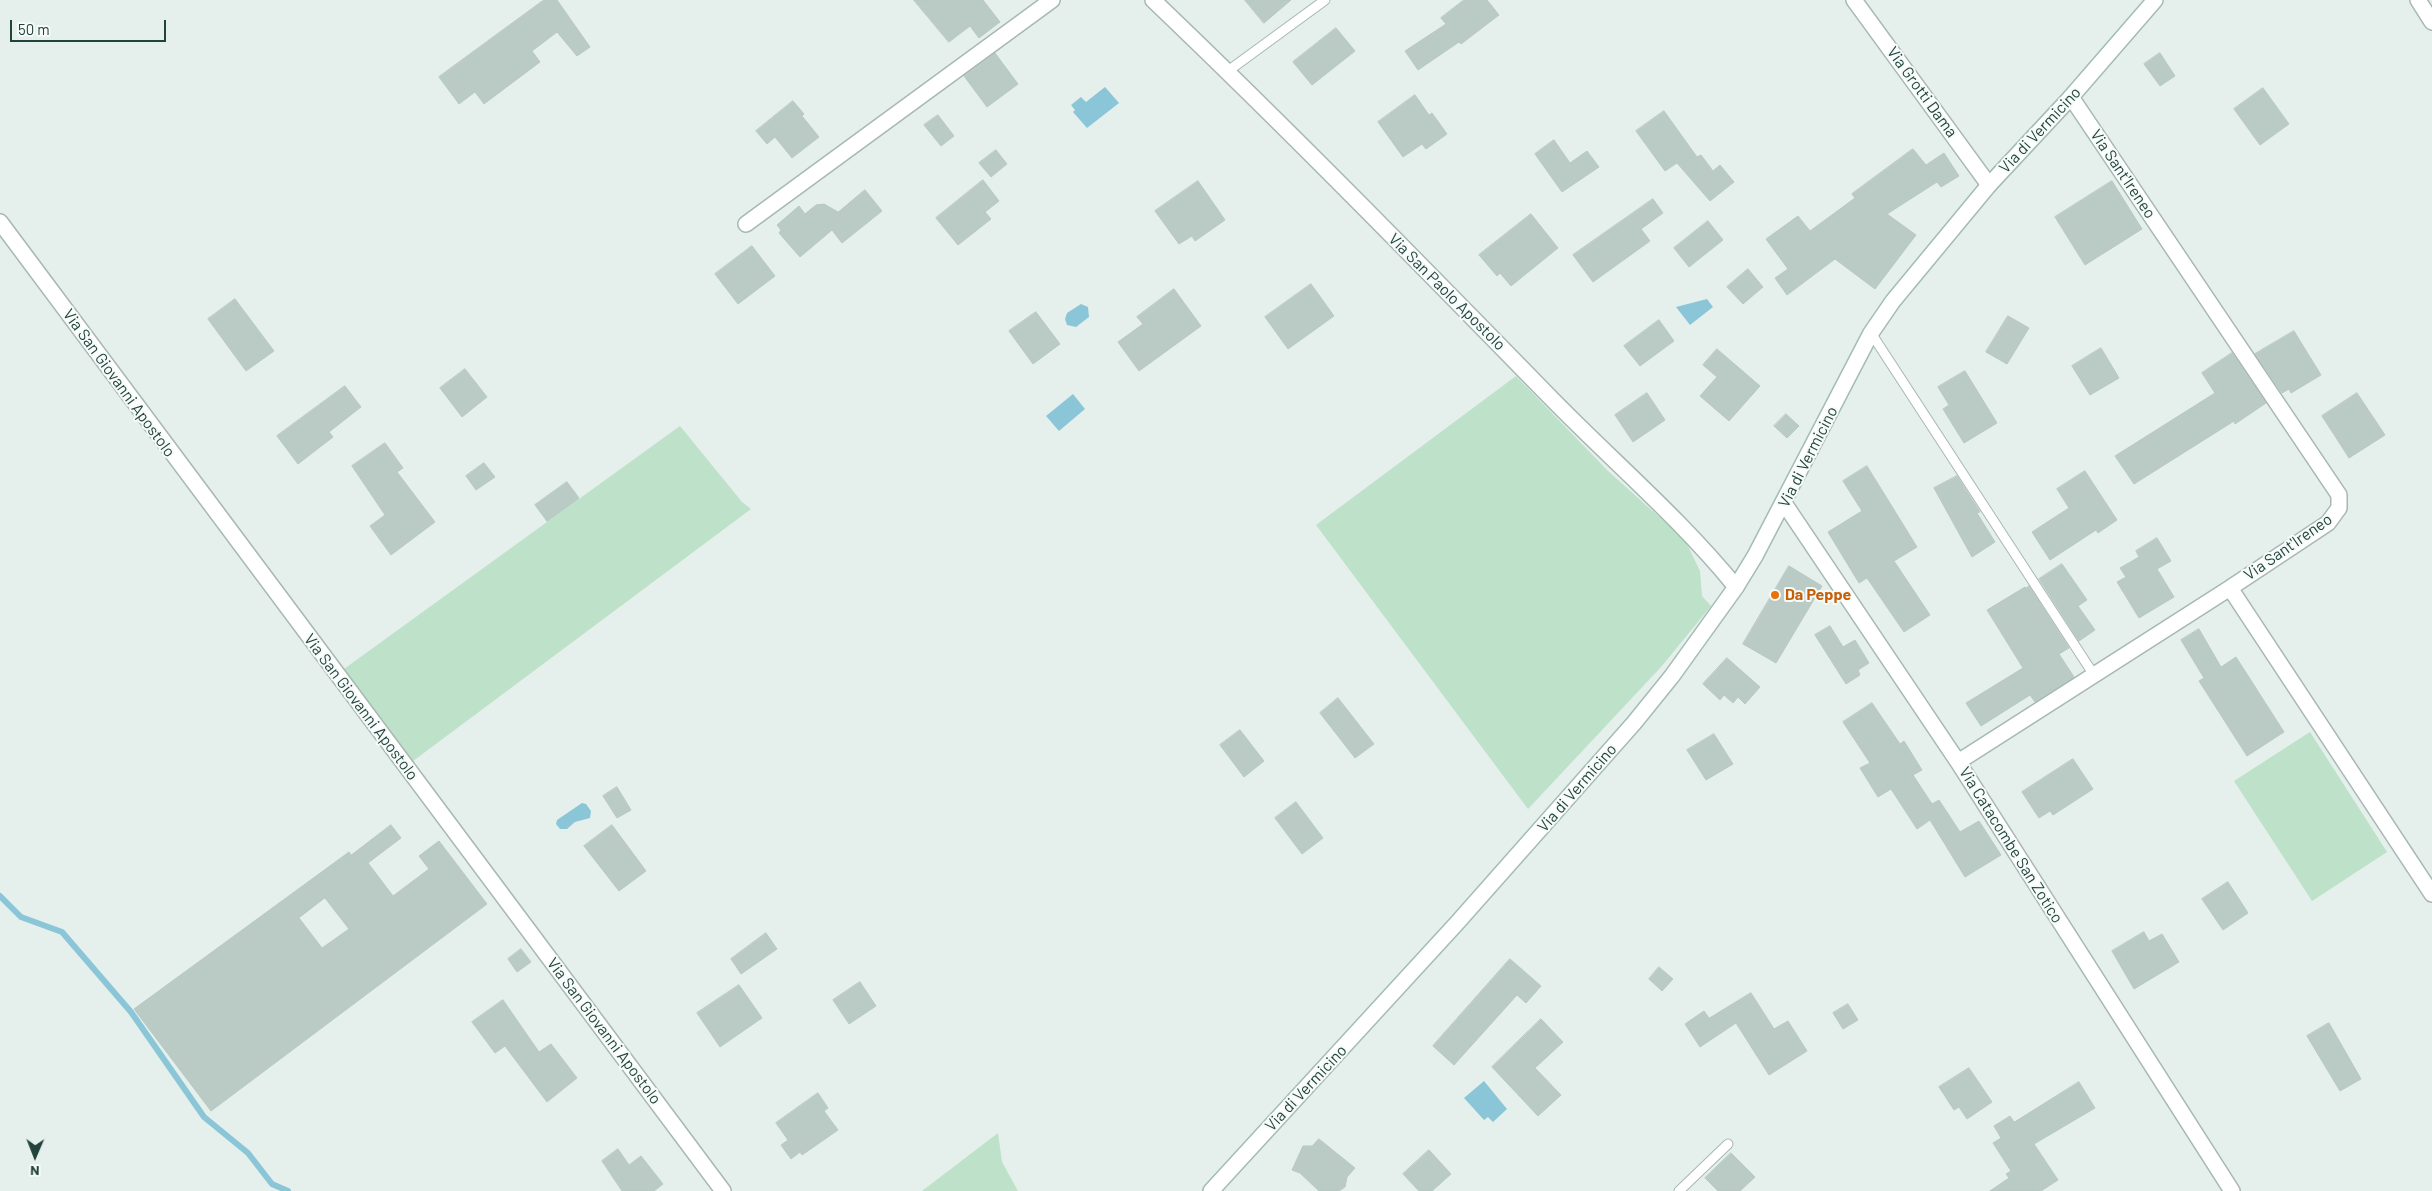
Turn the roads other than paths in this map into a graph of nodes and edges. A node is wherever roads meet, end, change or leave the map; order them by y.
1 (1052, 0) edge
2 (1153, 0) edge
3 (1325, 0) edge
4 (1854, 0) edge
5 (2155, 0) edge
6 (2418, 0) edge
7 (2432, 22) edge
8 (1228, 71) junction
9 (2071, 97) junction
10 (1989, 185) junction
11 (0, 222) edge
12 (746, 224) dead end
13 (1871, 333) junction
14 (1784, 503) junction
15 (1736, 588) junction
16 (2230, 588) junction
17 (2094, 675) junction
18 (1958, 762) junction
19 (2432, 894) edge
20 (1728, 1144) dead end
21 (723, 1191) edge
22 (1211, 1191) edge
23 (1679, 1191) edge
24 (2232, 1191) edge

1 - 12 street
2 - 8 street, Via San Paolo Apostolo
3 - 8 lane
4 - 10 street, Via Grotti Dama
5 - 9 street, Via di Vermicino
6 - 7 street
8 - 15 street, Via San Paolo Apostolo
9 - 10 street, Via di Vermicino
9 - 16 street, Via Sant'Ireneo
10 - 13 street, Via di Vermicino
11 - 21 street, Via San Giovanni Apostolo
13 - 14 street, Via di Vermicino
13 - 17 lane
14 - 15 street, Via di Vermicino
14 - 18 street, Via Catacombe San Zotico
15 - 22 street, Via di Vermicino
16 - 17 street
16 - 19 street, Via Sant'Ireneo
17 - 18 street
18 - 24 street, Via Catacombe San Zotico
20 - 23 lane

